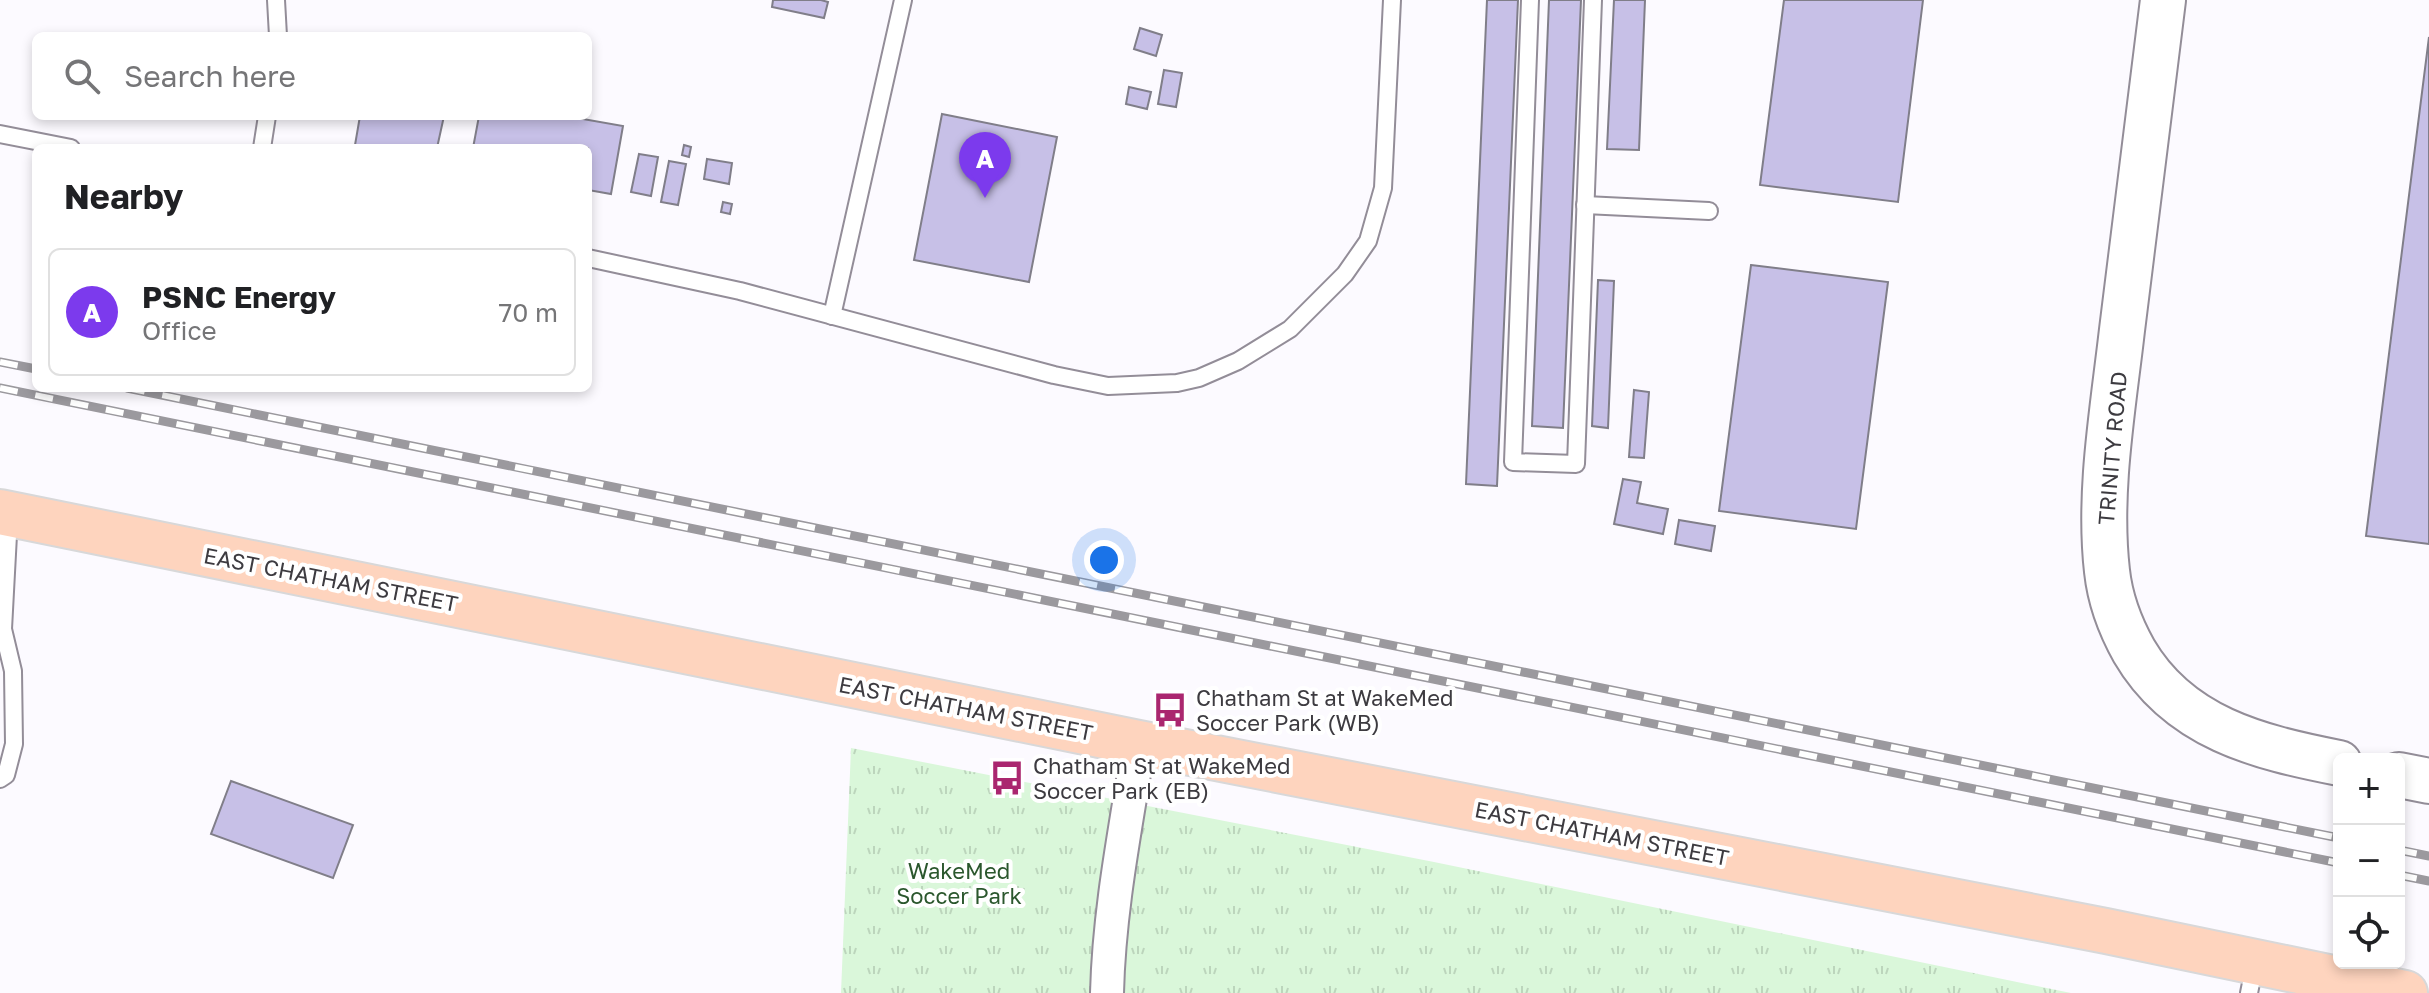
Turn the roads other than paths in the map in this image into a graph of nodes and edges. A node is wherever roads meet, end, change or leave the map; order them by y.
1 (276, 0) edge
2 (903, 0) edge
3 (1392, 0) edge
4 (1530, 0) edge
5 (1593, 0) edge
6 (2163, 0) edge
7 (278, 32) edge
8 (266, 120) edge
9 (0, 134) edge
10 (51, 144) edge
11 (263, 144) edge
12 (1585, 205) junction
13 (1709, 211) dead end
14 (592, 259) edge
15 (832, 316) junction
16 (4, 513) edge
17 (1139, 743) junction
18 (2333, 762) edge
19 (2405, 776) edge
20 (0, 779) edge
21 (2429, 781) edge
22 (2252, 977) edge
23 (1107, 993) edge
24 (2405, 993) edge

1 - 7 lane
2 - 15 lane
3 - 15 lane
4 - 12 lane
5 - 12 lane
6 - 18 main road, TRINITY ROAD
8 - 11 lane
9 - 10 lane
12 - 13 lane
14 - 15 lane
16 - 17 main road, EAST CHATHAM STREET
16 - 20 lane
17 - 22 main road, EAST CHATHAM STREET
17 - 23 street
19 - 21 main road
22 - 24 main road, EAST CHATHAM STREET

